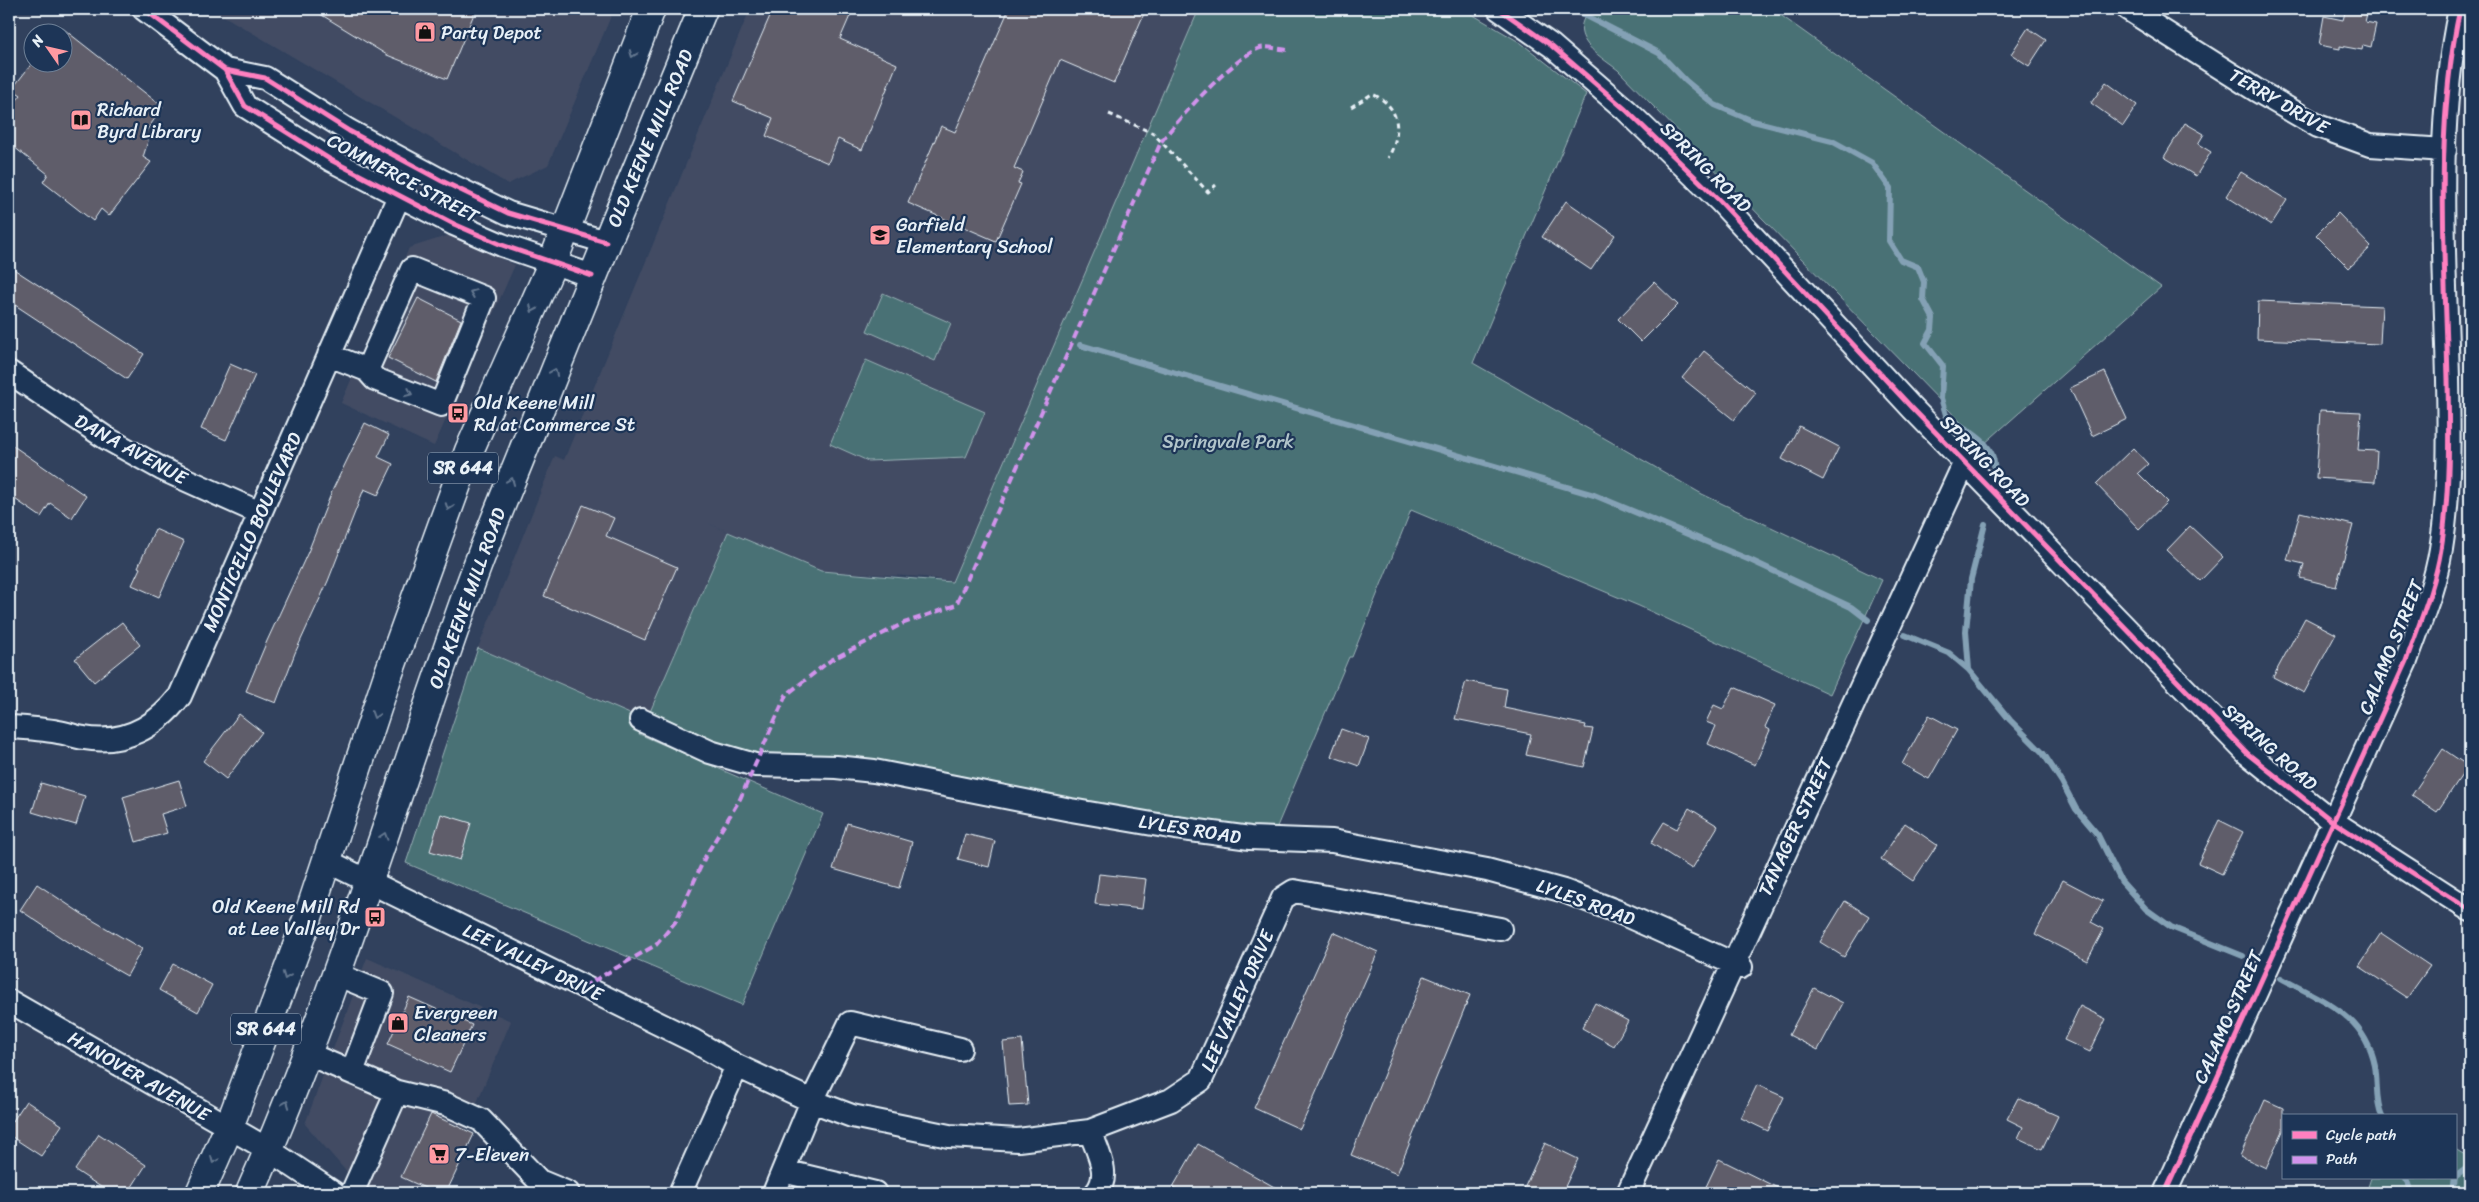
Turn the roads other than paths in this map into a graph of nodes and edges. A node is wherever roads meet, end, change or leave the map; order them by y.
1 (144, 9) edge
2 (651, 9) edge
3 (703, 9) edge
4 (1499, 9) edge
5 (2128, 9) edge
6 (2460, 9) edge
7 (225, 70) junction
8 (2445, 150) junction
9 (399, 196) junction
10 (566, 230) junction
11 (606, 242) junction
12 (552, 264) junction
13 (592, 276) junction
14 (329, 355) junction
15 (367, 370) junction
16 (9, 372) edge
17 (1965, 462) junction
18 (260, 513) junction
19 (641, 720) dead end
20 (9, 727) edge
21 (2332, 821) junction
22 (327, 861) junction
23 (369, 882) junction
24 (2470, 910) edge
25 (1500, 929) dead end
26 (1737, 965) junction
27 (336, 974) junction
28 (9, 1001) edge
29 (960, 1049) dead end
30 (306, 1053) junction
31 (737, 1066) junction
32 (352, 1072) junction
33 (398, 1092) junction
34 (812, 1101) junction
35 (229, 1127) junction
36 (1090, 1132) junction
37 (269, 1150) junction
38 (783, 1171) junction
39 (200, 1193) edge
40 (250, 1193) edge
41 (334, 1193) edge
42 (352, 1193) edge
43 (568, 1193) edge
44 (680, 1193) edge
45 (774, 1193) edge
46 (874, 1193) edge
47 (1096, 1193) edge
48 (1628, 1193) edge
49 (2165, 1193) edge

1 - 7 street, COMMERCE STREET
2 -> 10 main road, SR 644
3 - 11 main road, OLD KEENE MILL ROAD / SR 644
4 - 17 street, SPRING ROAD
5 - 8 street, TERRY DRIVE
6 - 8 street, CALAMO STREET
7 - 9 street, COMMERCE STREET
7 - 10 street, COMMERCE STREET
8 - 21 street, CALAMO STREET
9 - 12 street, COMMERCE STREET
9 - 14 street, MONTICELLO BOULEVARD
10 - 11 street, COMMERCE STREET
10 - 12 main road, SR 644
11 - 13 main road, OLD KEENE MILL ROAD / SR 644
12 - 13 street, COMMERCE STREET
12 -> 22 main road, SR 644
23 -> 13 main road, OLD KEENE MILL ROAD / SR 644
14 - 15 street
14 - 18 street, MONTICELLO BOULEVARD
15 -> 15 street
16 - 18 street, DANA AVENUE
17 - 21 street, SPRING ROAD
17 - 26 street, TANAGER STREET
18 - 20 street, MONTICELLO BOULEVARD
19 - 26 street, LYLES ROAD
21 - 24 street, SPRING ROAD
21 - 49 street, CALAMO STREET
22 - 23 street, LEE VALLEY DRIVE
22 -> 35 main road, SR 644
23 - 27 main road, OLD KEENE MILL ROAD / SR 644
23 - 31 street, LEE VALLEY DRIVE
25 - 36 street, LEE VALLEY DRIVE
26 - 48 street, TANAGER STREET
27 - 30 main road, OLD KEENE MILL ROAD / SR 644
27 - 32 street
28 - 35 street, HANOVER AVENUE
29 - 34 street
30 - 32 street
37 -> 30 main road, OLD KEENE MILL ROAD / SR 644
31 - 34 street, LEE VALLEY DRIVE
31 - 44 street
32 - 33 street
33 - 42 street
33 - 43 street
34 - 36 street, LEE VALLEY DRIVE
34 - 38 street
35 - 37 street, HANOVER AVENUE
35 -> 39 main road, SR 644
36 - 47 street
37 - 40 main road, OLD KEENE MILL ROAD / SR 644
37 - 41 street, HANOVER AVENUE
38 - 45 street
38 - 46 street

